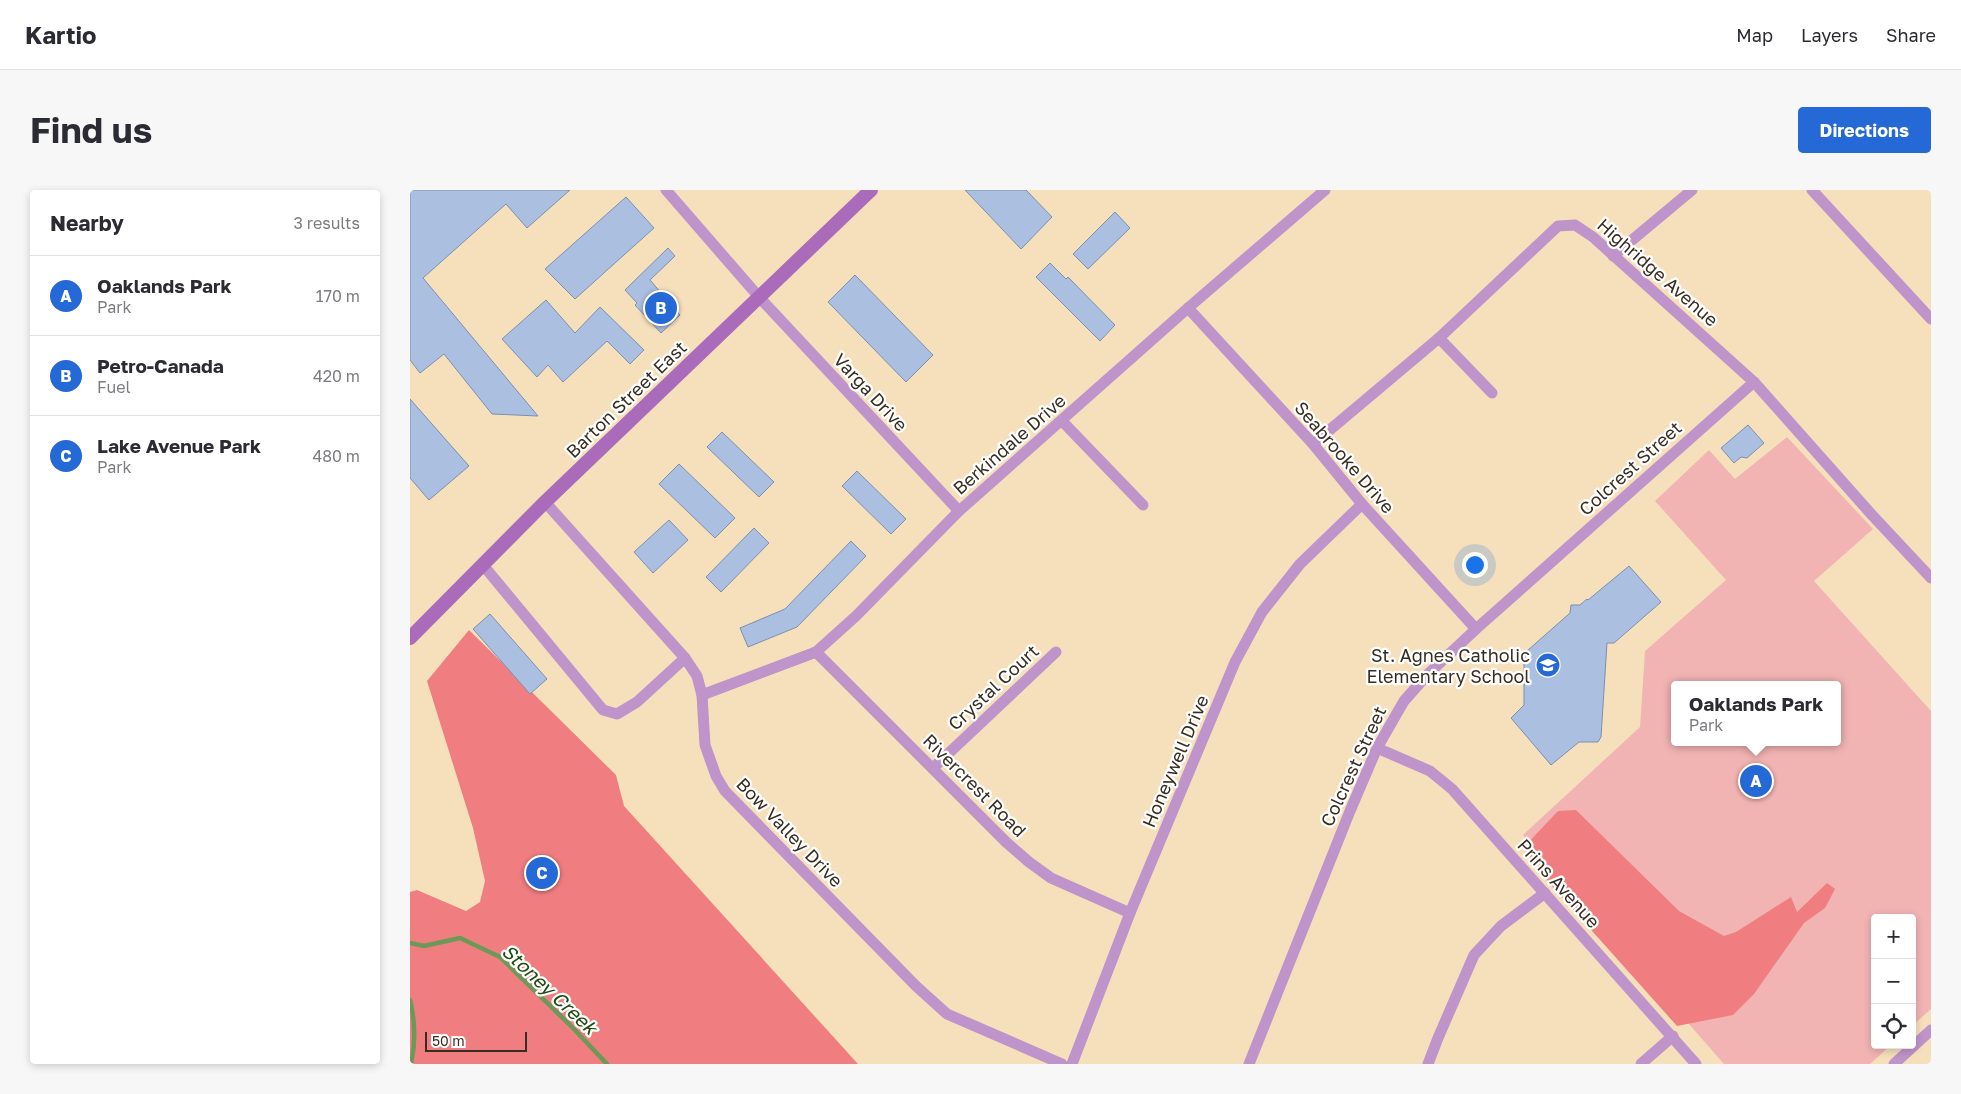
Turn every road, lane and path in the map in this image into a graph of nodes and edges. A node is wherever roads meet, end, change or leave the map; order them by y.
1 (666, 190) edge
2 (871, 190) edge
3 (1325, 190) edge
4 (1692, 190) edge
5 (1812, 190) edge
6 (1613, 256) junction
7 (758, 297) junction
8 (1188, 308) junction
9 (1931, 319) edge
10 (1439, 338) junction
11 (1754, 382) junction
12 (1492, 392) dead end
13 (1062, 422) junction
14 (1313, 444) junction
15 (545, 502) junction
16 (1362, 504) junction
17 (1143, 505) dead end
18 (959, 511) junction
19 (482, 565) junction
20 (1931, 578) edge
21 (1476, 629) junction
22 (410, 638) edge
23 (816, 652) junction
24 (1056, 652) dead end
25 (685, 658) junction
26 (702, 694) junction
27 (1378, 748) junction
28 (933, 768) junction
29 (1545, 892) junction
30 (1130, 914) junction
31 (1931, 1030) edge
32 (1673, 1036) junction
33 (1062, 1064) edge
34 (1072, 1064) edge
35 (1249, 1064) edge
36 (1428, 1064) edge
37 (1641, 1064) edge
38 (1696, 1064) edge
39 (1894, 1064) edge

1 - 7 street, Varga Drive
2 - 7 main road, Barton Street East
3 - 8 street, Berkindale Drive
4 - 6 street
5 - 9 street
6 - 10 street, Highridge Avenue
6 - 11 street, Highridge Avenue
7 - 15 main road, Barton Street East
7 - 18 street, Varga Drive
8 - 13 street, Berkindale Drive
8 - 14 street, Seabrooke Drive
10 - 12 street
10 - 14 street, Highridge Avenue
11 - 20 street, Highridge Avenue
11 - 21 street, Colcrest Street
13 - 17 street
13 - 18 street, Berkindale Drive
14 - 16 street, Seabrooke Drive
15 - 19 main road, Barton Street East
15 - 25 street, Bow Valley Drive
16 - 21 street, Seabrooke Drive
16 - 30 street, Honeywell Drive
18 - 23 street, Berkindale Drive
19 - 22 main road, Barton Street East
19 - 25 street
21 - 27 street, Colcrest Street
23 - 26 street, Berkindale Drive
23 - 28 street, Rivercrest Road
24 - 28 street, Crystal Court
25 - 26 street, Bow Valley Drive
26 - 33 street, Bow Valley Drive
27 - 29 street, Prins Avenue
27 - 35 street, Colcrest Street
28 - 30 street, Rivercrest Road
29 - 32 street, Prins Avenue
29 - 36 street
30 - 34 street, Honeywell Drive
31 - 39 street
32 - 37 street
32 - 38 street, Prins Avenue

